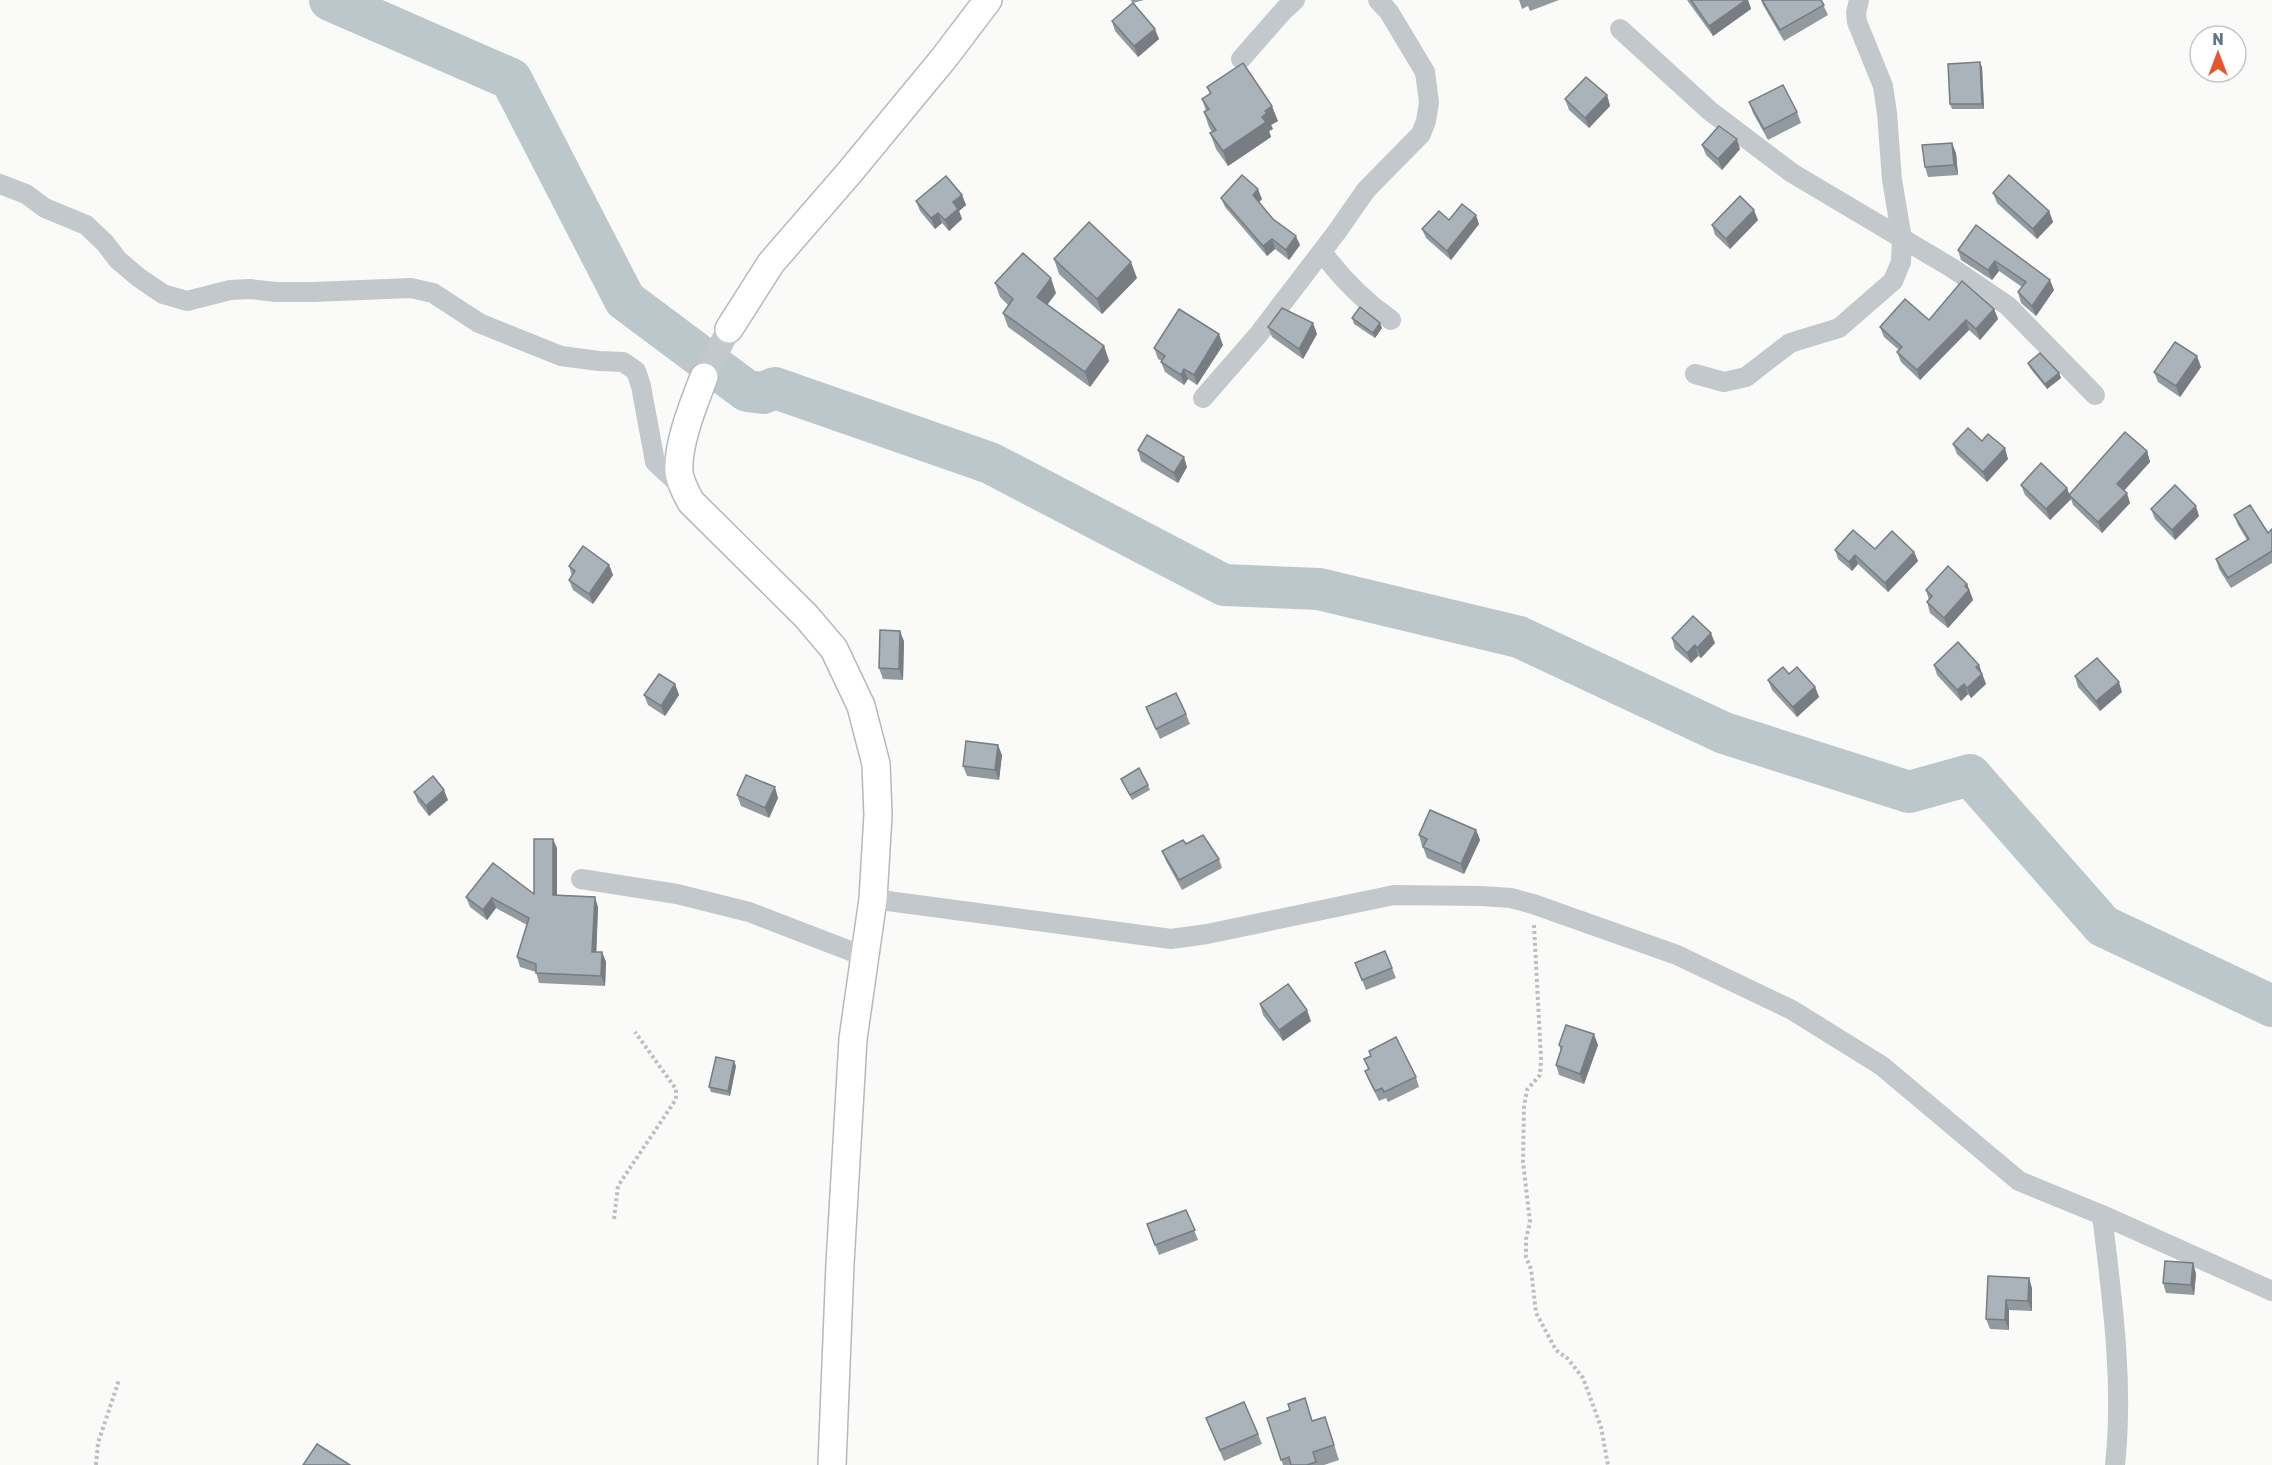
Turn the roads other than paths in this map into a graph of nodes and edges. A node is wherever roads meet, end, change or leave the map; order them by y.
1 (988, 0) edge
2 (1295, 0) edge
3 (1378, 0) edge
4 (1859, 0) edge
5 (1620, 29) dead end
6 (1241, 59) dead end
7 (0, 184) edge
8 (1902, 239) junction
9 (1322, 252) junction
10 (1391, 320) dead end
11 (729, 329) joint
12 (1695, 374) dead end
13 (704, 377) joint
14 (2094, 396) dead end
15 (1203, 398) dead end
16 (685, 490) junction
17 (581, 879) dead end
18 (873, 899) junction
19 (866, 957) junction
20 (2102, 1215) junction
21 (2272, 1291) edge
22 (832, 1465) edge
23 (2115, 1465) edge

1 - 11 main road
2 - 6 street
3 - 9 street
4 - 8 street
5 - 8 street
7 - 16 street
8 - 12 street
8 - 14 street
9 - 10 street
9 - 15 street
11 - 13 street
13 - 16 main road
16 - 18 main road
17 - 19 street
18 - 19 main road
18 - 20 street
19 - 22 main road
20 - 21 street
20 - 23 street

